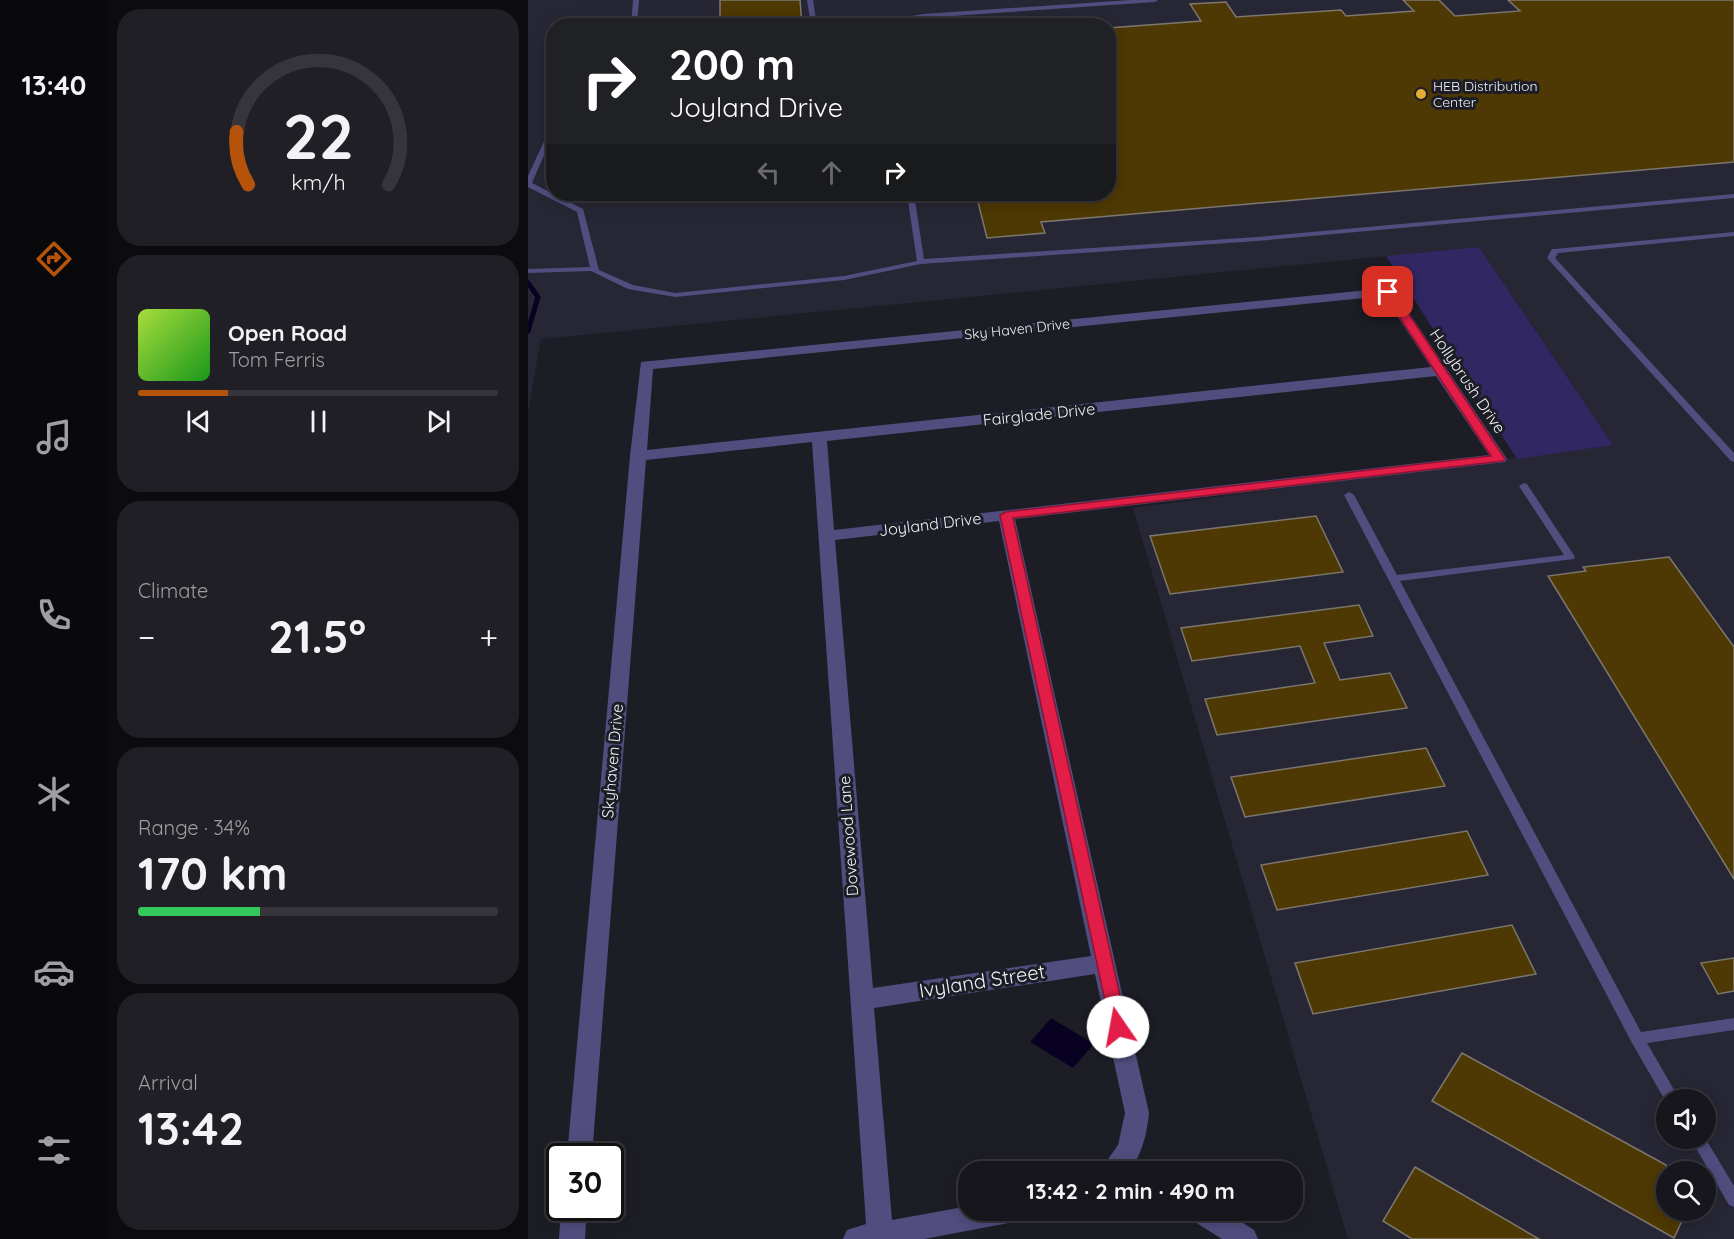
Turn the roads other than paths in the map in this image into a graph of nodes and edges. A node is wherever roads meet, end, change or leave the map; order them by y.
1 (636, 0) edge
2 (810, 0) edge
3 (1155, 0) edge
4 (635, 18) edge
5 (813, 18) edge
6 (907, 18) edge
7 (546, 144) edge
8 (528, 184) edge
9 (528, 184) edge
10 (546, 193) edge
11 (1734, 196) edge
12 (561, 201) edge
13 (911, 201) edge
14 (1734, 234) edge
15 (921, 262) junction
16 (594, 269) junction
17 (528, 271) edge
18 (1388, 292) joint
19 (646, 365) joint
20 (1439, 371) junction
21 (819, 437) junction
22 (638, 456) junction
23 (1499, 459) joint
24 (1734, 459) edge
25 (1524, 486) dead end
26 (1348, 495) dead end
27 (1006, 515) junction
28 (826, 536) junction
29 (1393, 579) junction
30 (1104, 963) junction
31 (861, 1000) junction
32 (1734, 1024) edge
33 (1637, 1039) junction
34 (1667, 1089) edge
35 (580, 1143) edge
36 (1704, 1149) edge
37 (1126, 1161) edge
38 (1734, 1200) edge
39 (958, 1220) edge
40 (573, 1221) edge
41 (1216, 1221) edge
42 (868, 1237) edge
43 (572, 1239) edge
44 (1245, 1239) edge

1 - 4 lane
2 - 5 lane
3 - 6 lane
7 - 9 lane
8 - 10 lane
11 - 15 lane
12 - 16 lane
13 - 15 lane
14 - 24 lane
15 - 16 lane
16 - 17 lane
18 - 19 street, Sky Haven Drive
18 - 20 street, Hollybrush Drive
19 - 22 street, Skyhaven Drive
20 - 21 street, Fairglade Drive
20 - 23 street, Hollybrush Drive
21 - 22 street, Fairglade Drive
21 - 28 street, Dovewood Lane
22 - 35 street, Skyhaven Drive
23 - 27 street, Joyland Drive
25 - 29 lane
26 - 29 lane
27 - 28 street, Joyland Drive
27 - 30 street
28 - 31 street, Dovewood Lane
29 - 33 lane
30 - 31 street, Ivyland Street
30 - 37 street
31 - 42 street, Dovewood Lane
32 - 33 lane
33 - 34 lane
36 - 38 lane
39 - 42 street
40 - 43 street
41 - 44 street

